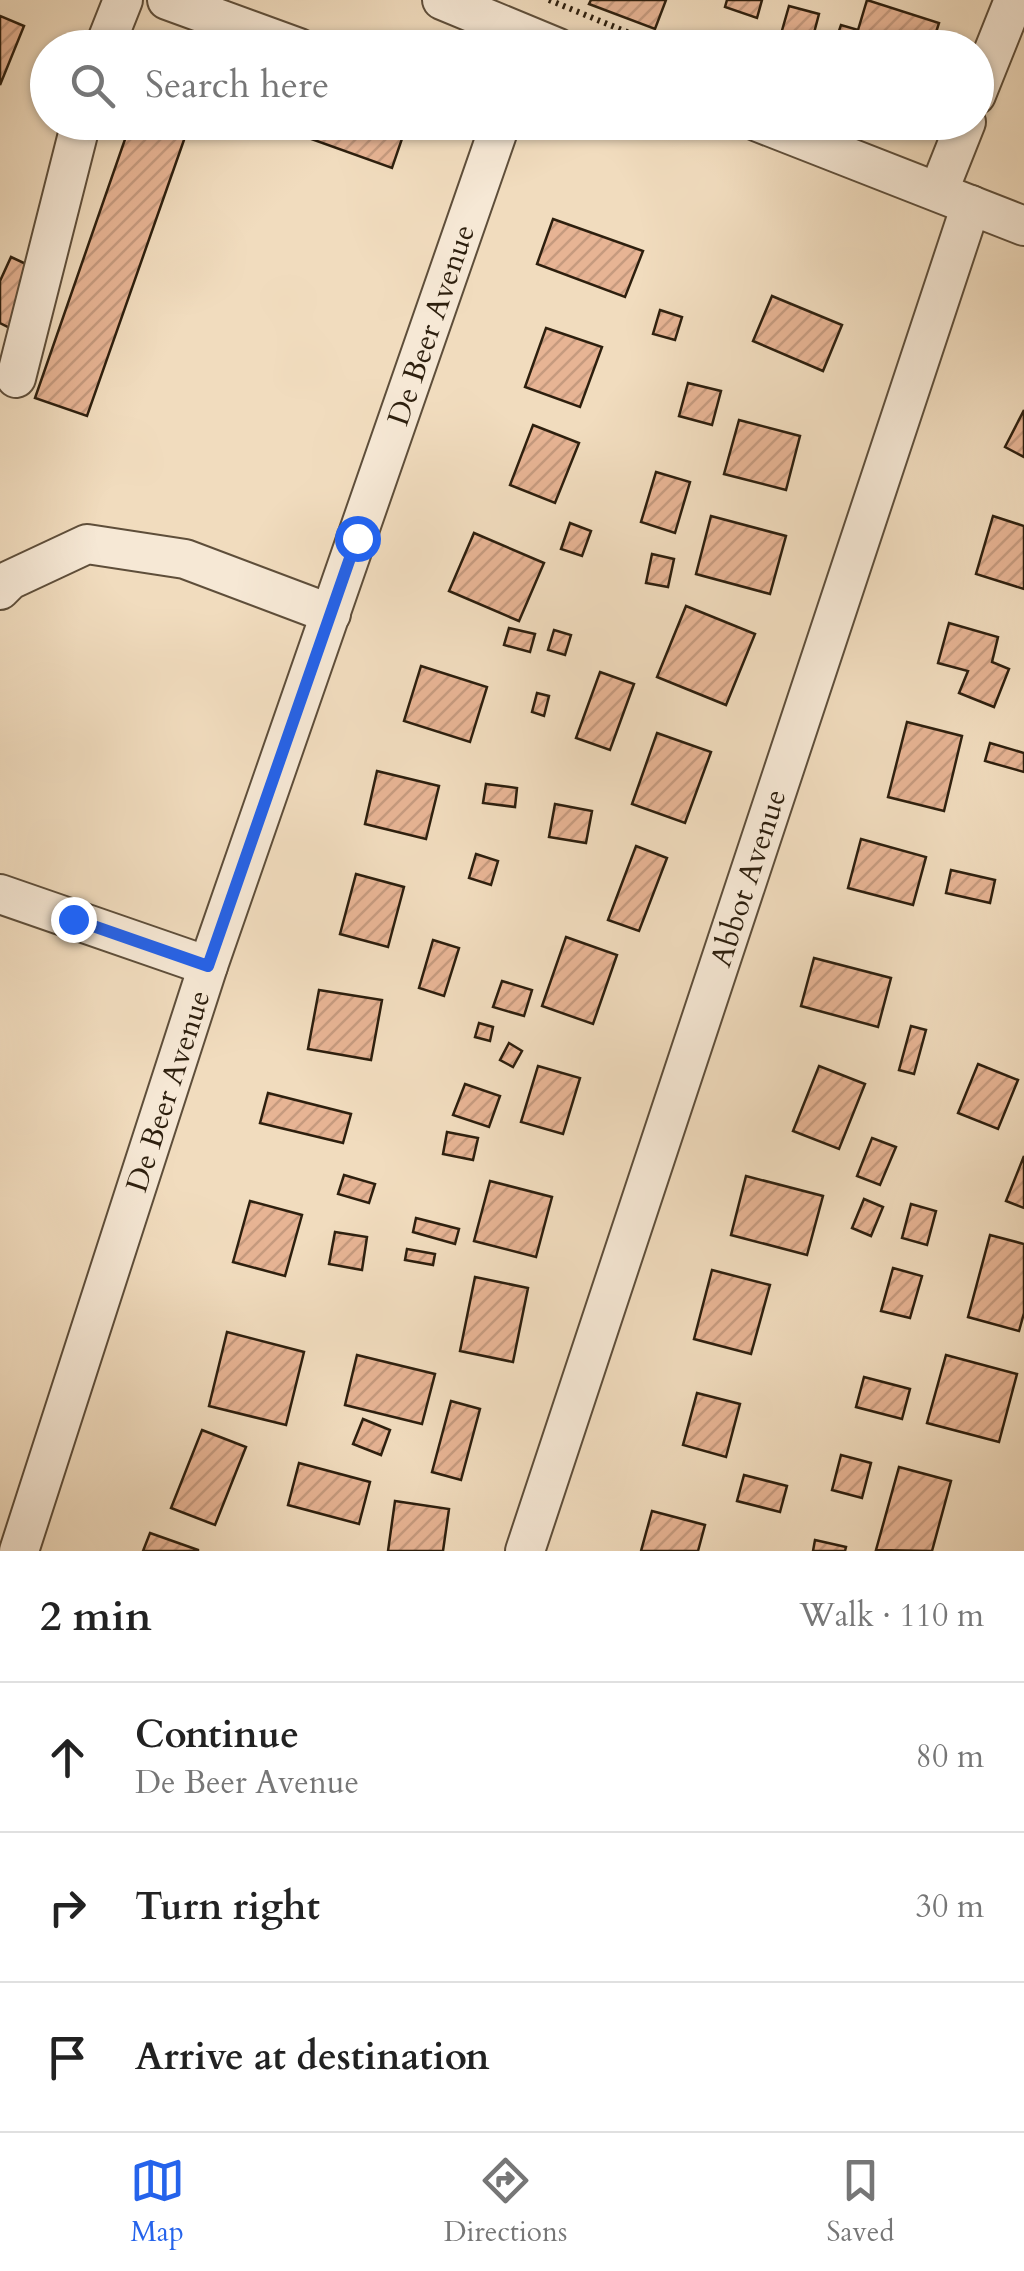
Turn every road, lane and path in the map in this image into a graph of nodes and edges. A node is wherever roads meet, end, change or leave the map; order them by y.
1 (122, 0) edge
2 (167, 0) edge
3 (549, 0) edge
4 (1014, 0) edge
5 (452, 2) edge
6 (111, 30) edge
7 (250, 30) edge
8 (510, 30) edge
9 (622, 30) edge
10 (994, 51) edge
11 (76, 140) edge
12 (495, 140) edge
13 (805, 140) edge
14 (963, 140) edge
15 (955, 198) junction
16 (1024, 226) edge
17 (16, 378) dead end
18 (0, 590) edge
19 (331, 614) junction
20 (0, 894) edge
21 (208, 966) junction
22 (19, 1551) edge
23 (525, 1551) edge

1 - 6 street
2 - 7 street
3 - 9 path
4 - 10 street
5 - 8 street
11 - 17 street
12 - 19 street, De Beer Avenue
13 - 15 street
14 - 15 street, Abbot Avenue
15 - 16 street
15 - 23 street, Abbot Avenue
18 - 19 street
19 - 21 street, De Beer Avenue
20 - 21 street
21 - 22 street, De Beer Avenue

